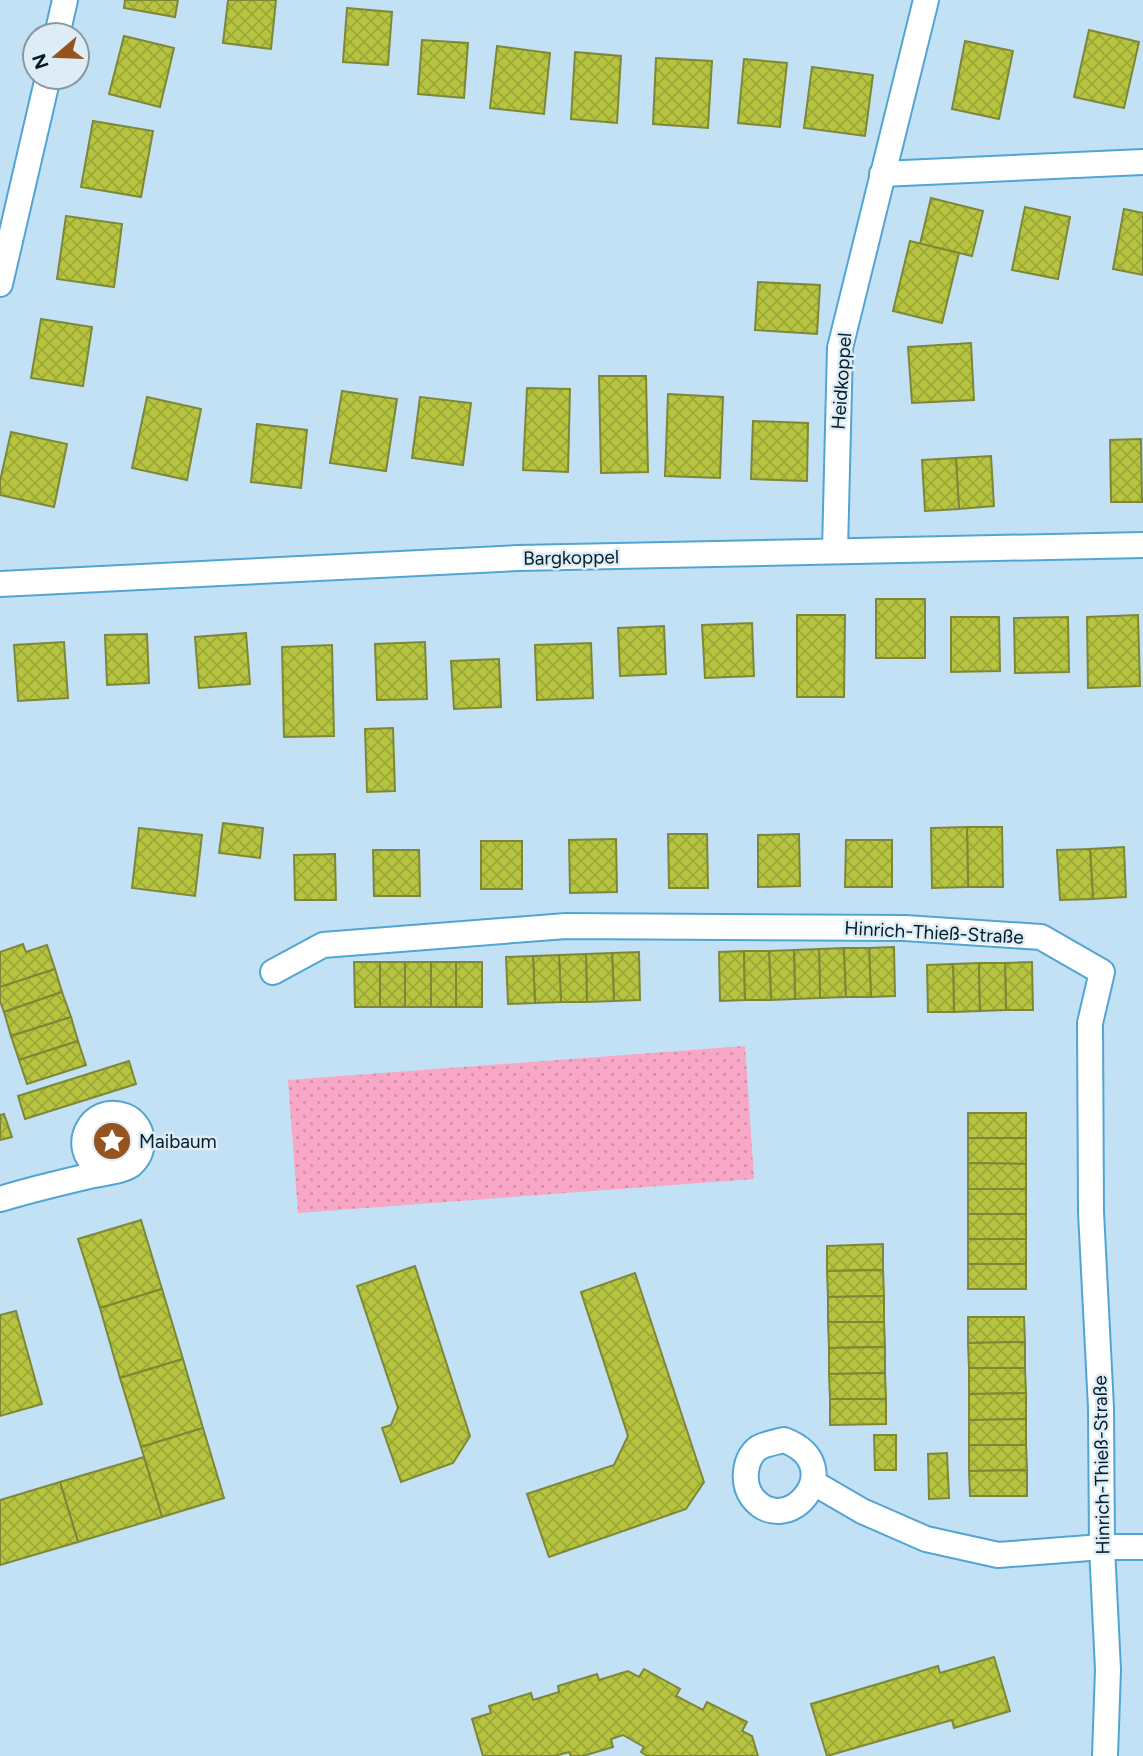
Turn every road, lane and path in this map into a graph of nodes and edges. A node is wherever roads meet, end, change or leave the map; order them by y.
1 (65, 0) edge
2 (926, 0) edge
3 (60, 21) edge
4 (45, 91) edge
5 (1143, 162) edge
6 (882, 174) junction
7 (0, 284) edge
8 (1143, 545) edge
9 (835, 550) junction
10 (0, 584) edge
11 (273, 972) dead end
12 (112, 1171) dead end
13 (0, 1199) edge
14 (814, 1483) dead end
15 (1101, 1547) junction
16 (1143, 1547) edge
17 (1105, 1756) edge

1 - 3 street
2 - 6 street, Heidkoppel
4 - 7 street
5 - 6 street
6 - 9 street, Heidkoppel
8 - 9 street, Bargkoppel
9 - 10 street, Bargkoppel
11 - 15 street, Hinrich-Thieß-Straße
12 - 13 street
14 - 15 street
15 - 16 street
15 - 17 street, Hinrich-Thieß-Straße

